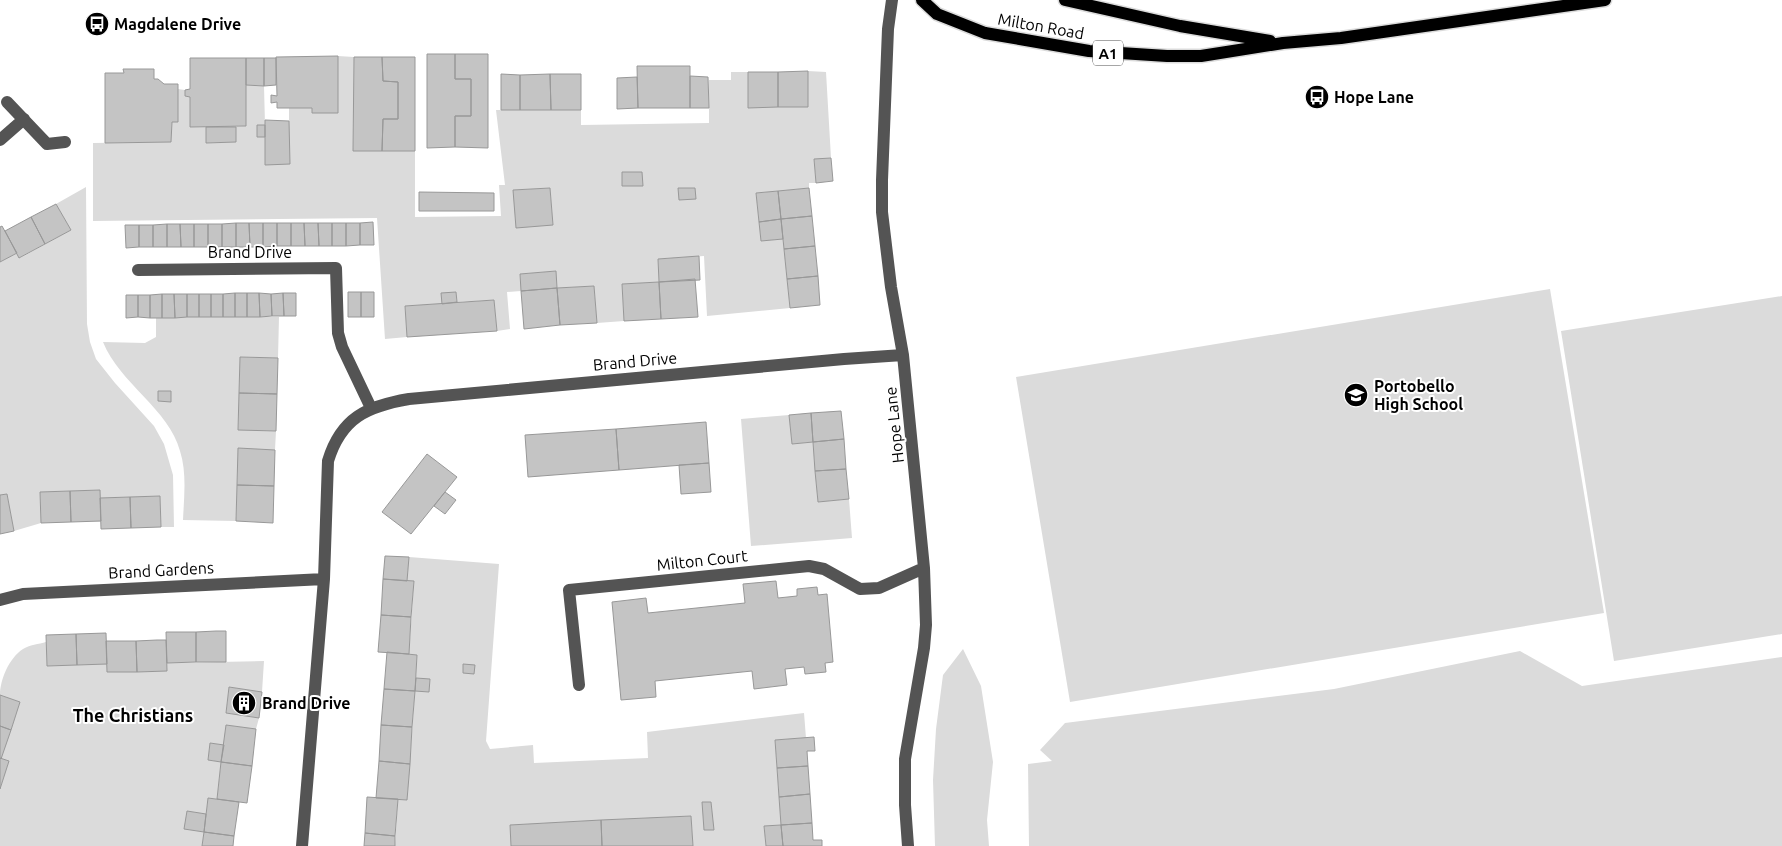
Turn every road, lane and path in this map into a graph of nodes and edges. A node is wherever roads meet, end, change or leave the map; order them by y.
1 (892, 0) edge
2 (922, 0) edge
3 (1065, 0) edge
4 (1605, 0) edge
5 (1283, 43) junction
6 (7, 102) dead end
7 (24, 119) junction
8 (0, 140) edge
9 (65, 142) dead end
10 (138, 270) dead end
11 (903, 355) junction
12 (371, 408) junction
13 (924, 568) junction
14 (324, 579) junction
15 (0, 600) edge
16 (579, 685) dead end
17 (302, 846) edge
18 (908, 846) edge

1 - 11 street, Hope Lane
2 - 5 main road, Milton Road / A1
3 - 5 main road, Milton Road / A1
4 - 5 main road, Milton Road / A1
6 - 7 street
7 - 8 street
7 - 9 street
10 - 12 street, Brand Drive
11 - 12 street, Brand Drive
11 - 13 street, Hope Lane
12 - 14 street, Brand Drive
13 - 16 street, Milton Court
13 - 18 street, Hope Lane
14 - 15 street, Brand Gardens
14 - 17 street, Brand Drive

